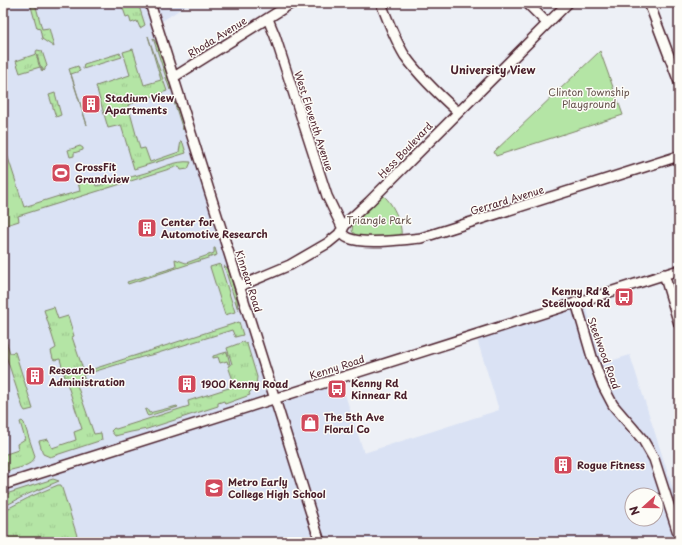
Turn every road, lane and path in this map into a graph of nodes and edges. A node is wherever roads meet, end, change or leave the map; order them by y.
1 (150, 3) edge
2 (292, 3) edge
3 (381, 3) edge
4 (527, 3) edge
5 (568, 3) edge
6 (648, 3) edge
7 (268, 19) junction
8 (547, 23) junction
9 (174, 77) junction
10 (679, 82) edge
11 (458, 112) junction
12 (679, 156) edge
13 (342, 230) junction
14 (679, 270) edge
15 (664, 274) junction
16 (240, 286) junction
17 (576, 302) junction
18 (679, 324) edge
19 (274, 399) junction
20 (3, 485) edge
21 (679, 536) edge
22 (320, 542) edge

1 - 9 street, Kinnear Road
2 - 7 street, Rhoda Avenue
3 - 11 street
4 - 8 street
5 - 8 street, Hess Boulevard
6 - 10 street
7 - 9 street, Rhoda Avenue
7 - 13 street, West Eleventh Avenue
8 - 11 street, Hess Boulevard
9 - 16 street, Kinnear Road
11 - 13 street, Hess Boulevard
12 - 13 street, Gerrard Avenue
13 - 16 street, Hess Boulevard
14 - 15 street, Kenny Road
15 - 17 street, Kenny Road
15 - 18 street
16 - 19 street, Kinnear Road
17 - 19 street, Kenny Road
17 - 21 street, Steelwood Road
19 - 20 street, Kenny Road
19 - 22 street, Kinnear Road

